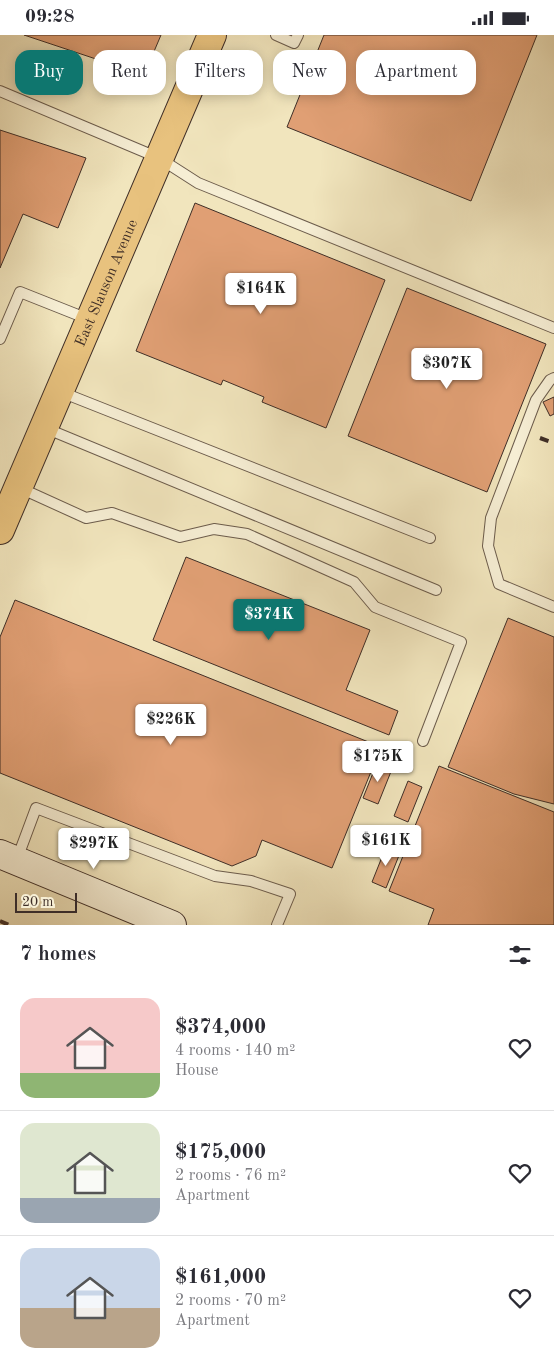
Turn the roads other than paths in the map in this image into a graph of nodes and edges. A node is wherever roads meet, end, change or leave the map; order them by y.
1 (212, 35) edge
2 (276, 35) edge
3 (298, 35) edge
4 (0, 91) edge
5 (159, 158) junction
6 (90, 320) junction
7 (554, 328) edge
8 (0, 339) edge
9 (554, 378) edge
10 (60, 391) junction
11 (44, 428) junction
12 (19, 487) junction
13 (0, 530) edge
14 (430, 538) dead end
15 (436, 590) dead end
16 (554, 607) edge
17 (423, 741) dead end
18 (8, 857) edge
19 (172, 925) edge
20 (278, 925) edge

1 - 5 main road, East Slauson Avenue
2 - 3 lane
4 - 5 lane
5 - 6 main road, East Slauson Avenue
5 - 7 lane
6 - 8 lane
6 - 10 main road, East Slauson Avenue
9 - 16 lane
10 - 11 main road, East Slauson Avenue
10 - 14 lane
11 - 12 main road, East Slauson Avenue
11 - 15 lane
12 - 13 main road, East Slauson Avenue
12 - 17 lane
18 - 19 main road
18 - 20 lane

